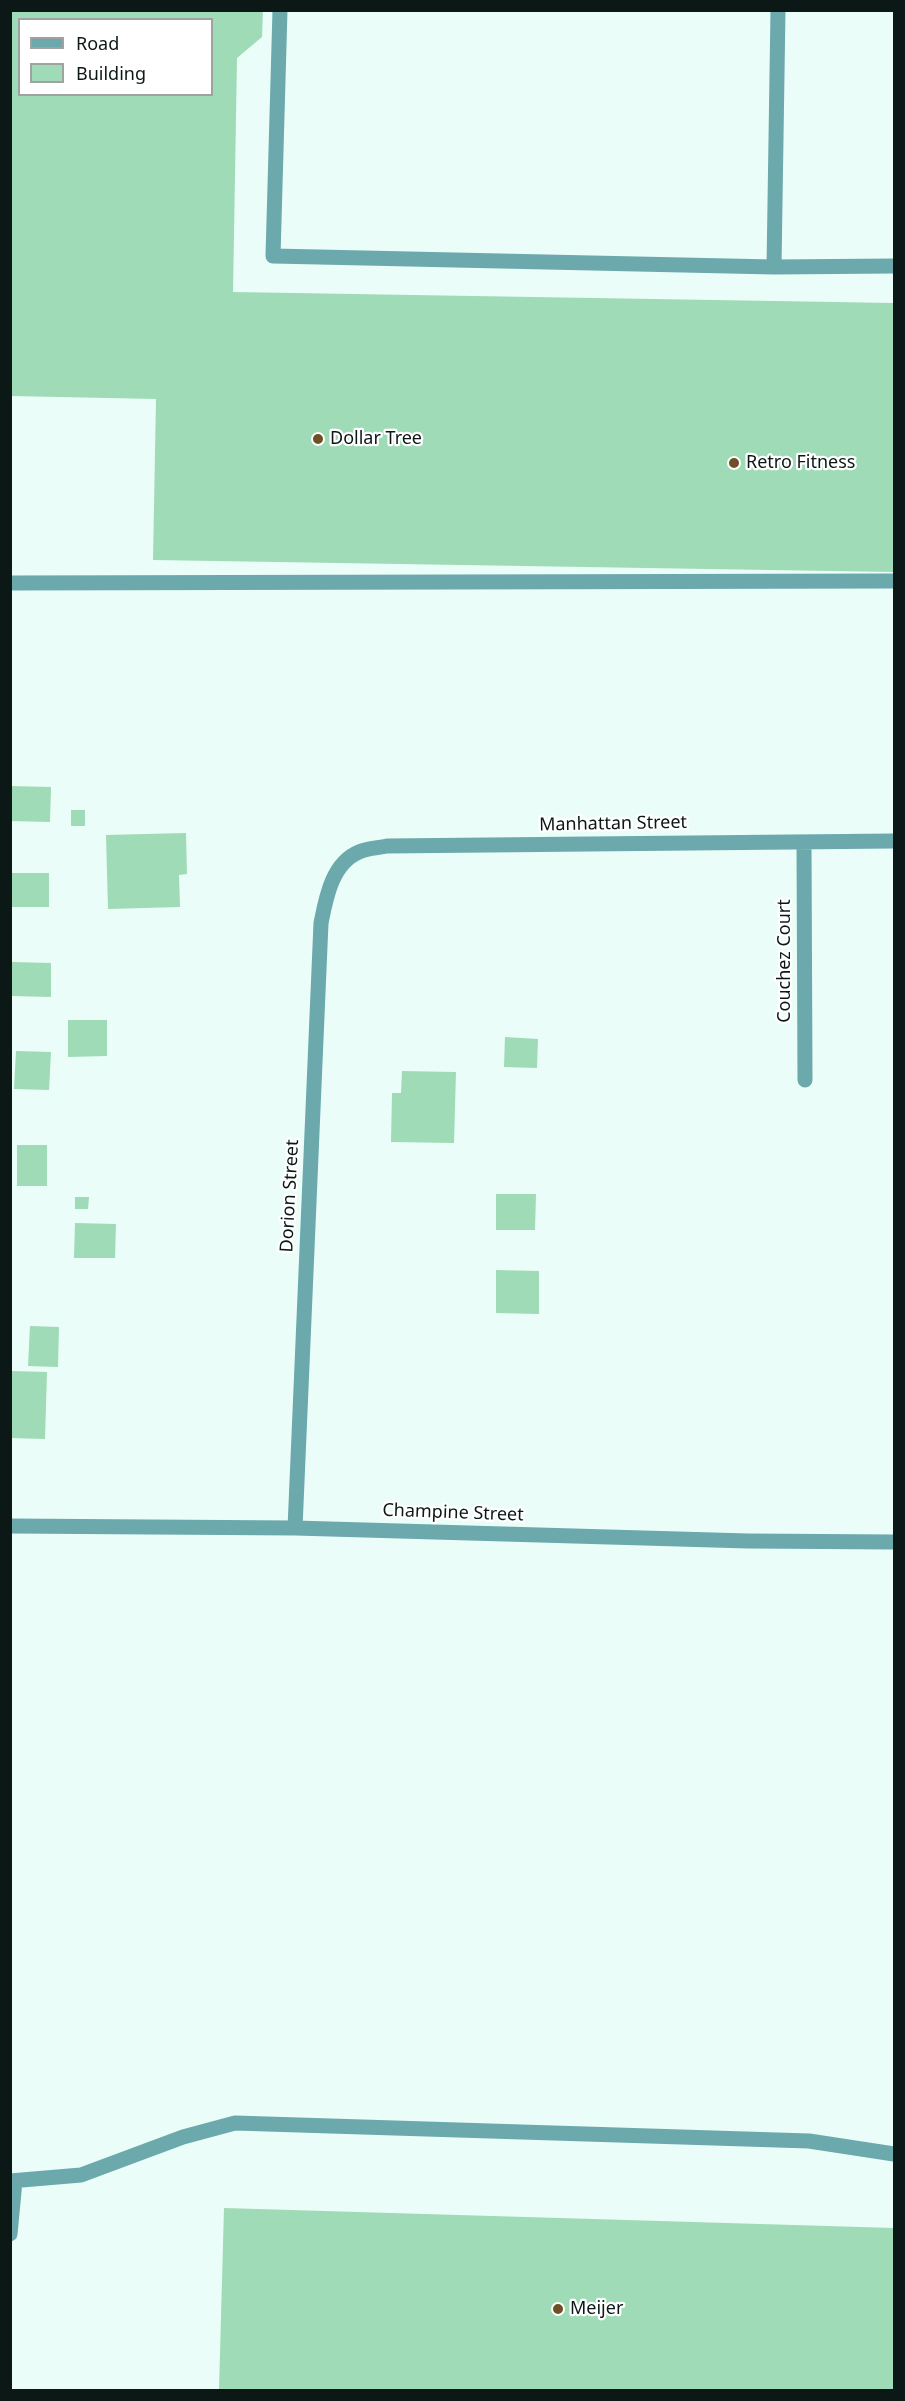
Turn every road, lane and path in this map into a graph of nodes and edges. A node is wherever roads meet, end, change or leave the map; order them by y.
1 (280, 10) edge
2 (778, 10) edge
3 (894, 266) edge
4 (774, 267) junction
5 (894, 581) edge
6 (10, 583) edge
7 (894, 841) edge
8 (804, 842) junction
9 (338, 868) joint
10 (805, 1080) dead end
11 (10, 1526) edge
12 (295, 1527) junction
13 (894, 1542) edge
14 (894, 2154) edge
15 (13, 2181) edge
16 (10, 2234) edge

1 - 4 street
2 - 4 street
3 - 4 street
5 - 6 street
7 - 8 street, Manhattan Street
8 - 9 street, Manhattan Street
8 - 10 street, Couchez Court
9 - 12 street, Dorion Street
11 - 12 street, Champine Street
12 - 13 street, Champine Street
14 - 15 street
15 - 16 street

